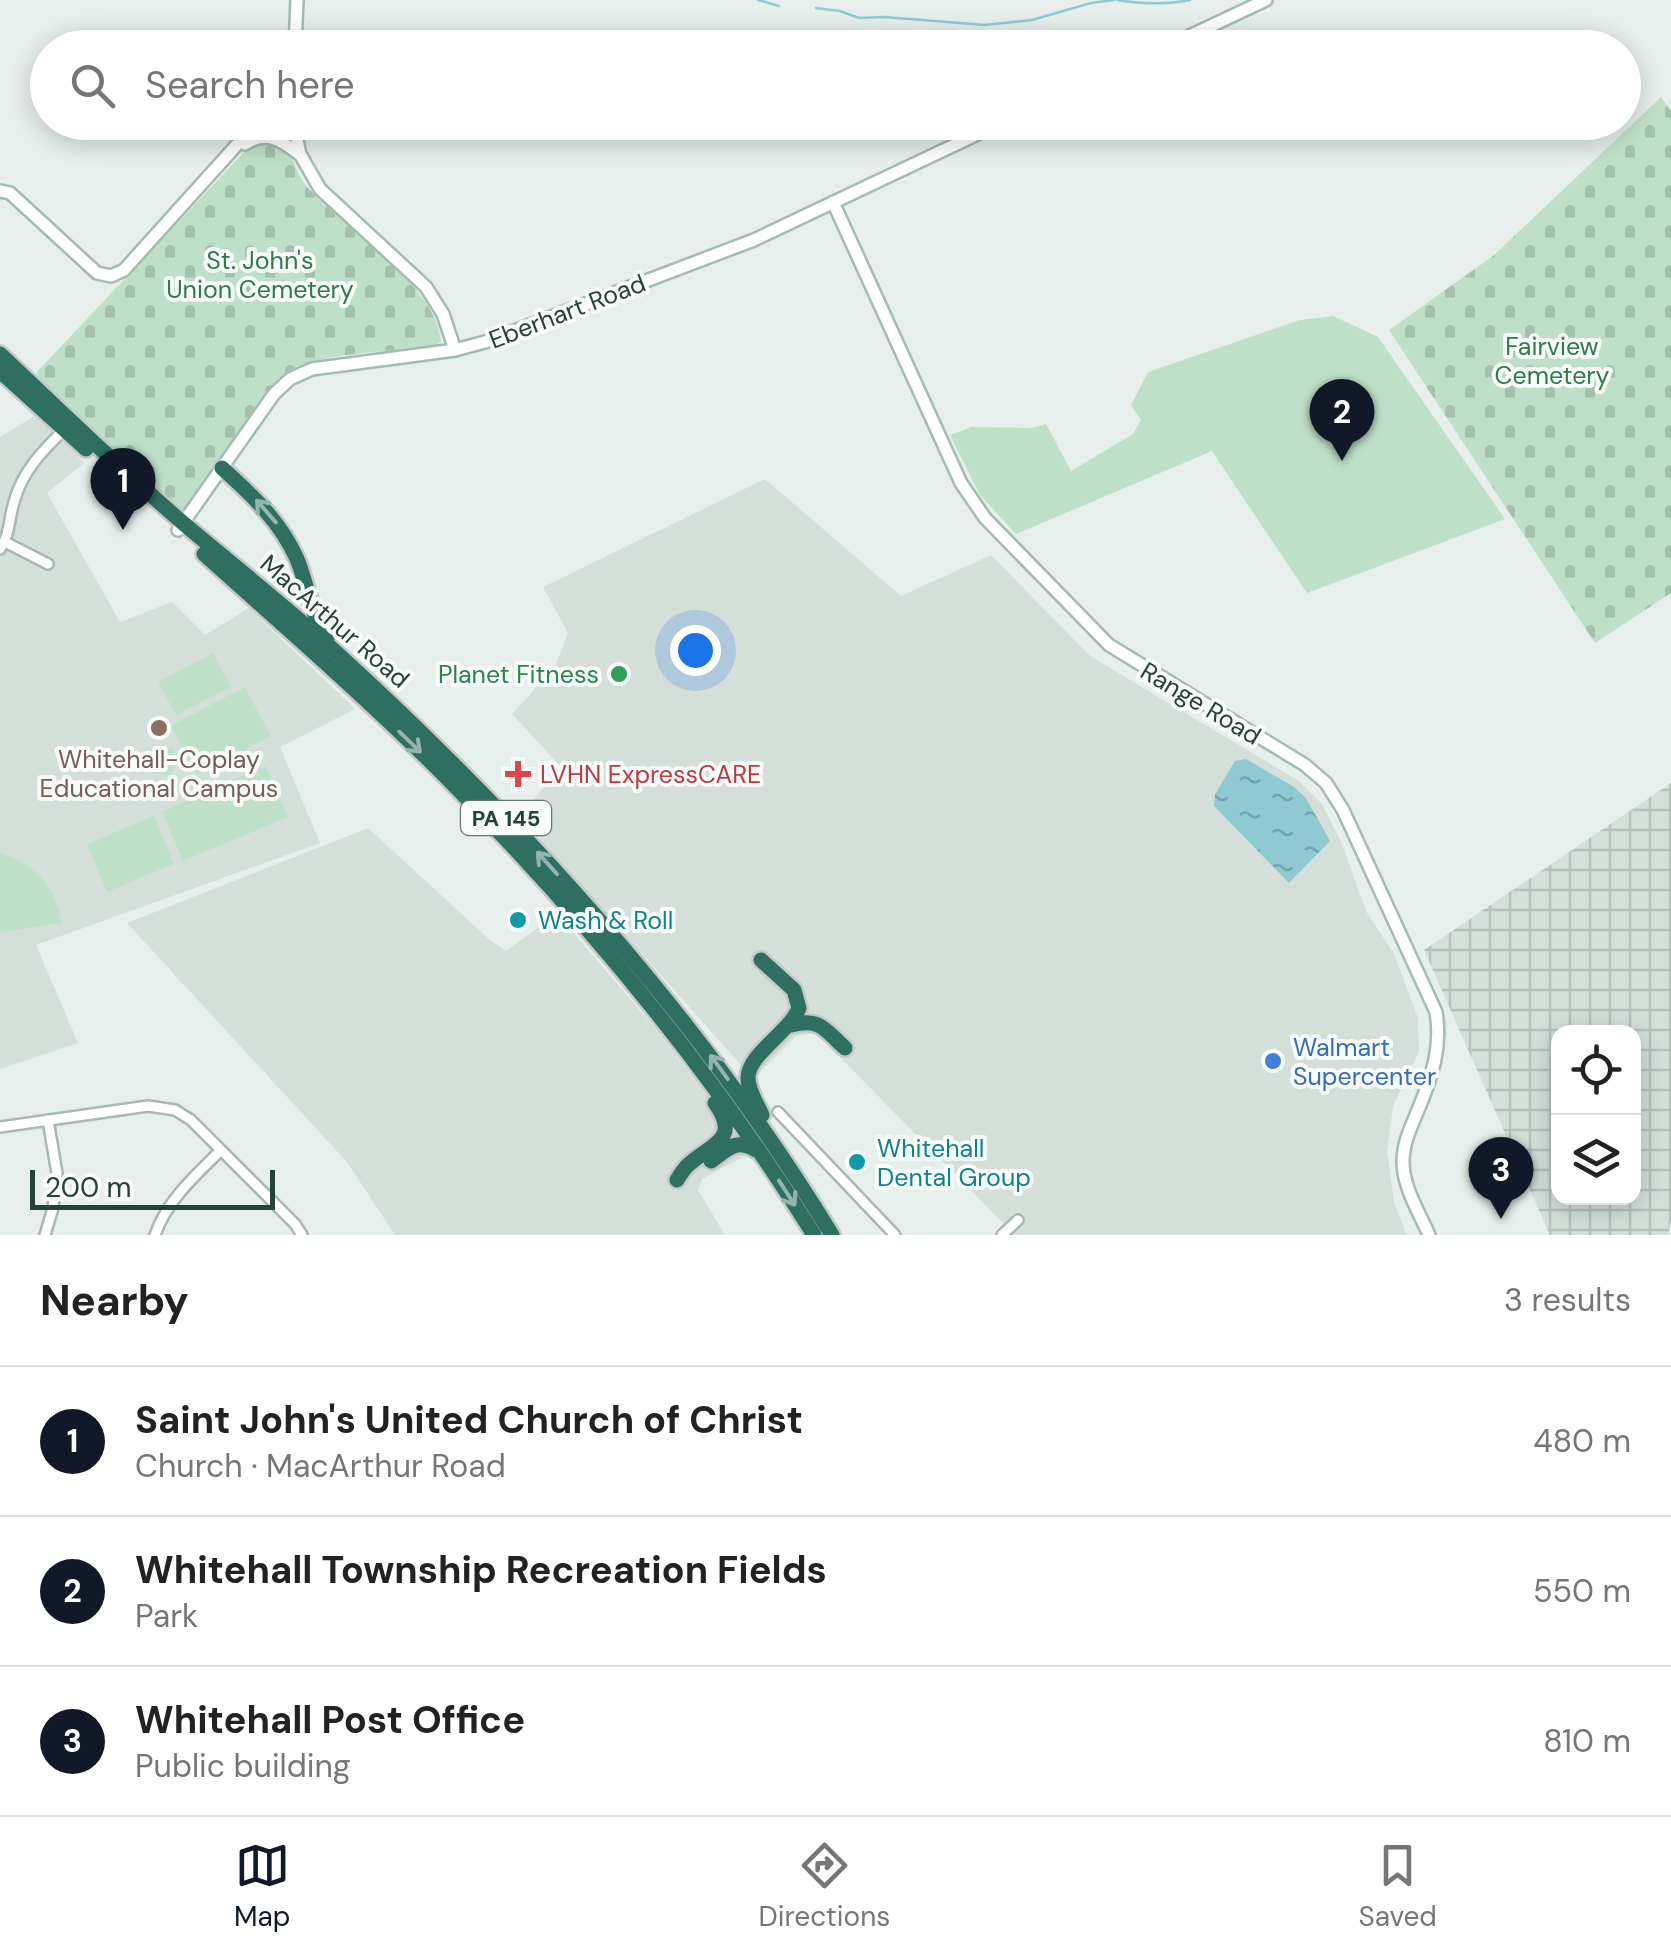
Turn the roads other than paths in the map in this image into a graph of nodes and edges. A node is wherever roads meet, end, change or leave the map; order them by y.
1 (296, 0) edge
2 (1266, 0) edge
3 (295, 30) edge
4 (1202, 30) edge
5 (242, 140) edge
6 (250, 140) edge
7 (278, 140) edge
8 (297, 140) edge
9 (965, 140) edge
10 (232, 150) junction
11 (300, 154) junction
12 (0, 191) edge
13 (833, 202) junction
14 (455, 350) junction
15 (0, 354) edge
16 (0, 371) edge
17 (64, 430) junction
18 (222, 468) junction
19 (181, 526) junction
20 (2, 545) edge
21 (48, 564) dead end
22 (343, 658) junction
23 (761, 960) dead end
24 (791, 1025) junction
25 (845, 1048) dead end
26 (698, 1066) junction
27 (778, 1112) dead end
28 (48, 1120) junction
29 (0, 1127) edge
30 (767, 1133) junction
31 (221, 1150) junction
32 (760, 1152) junction
33 (1018, 1220) dead end
34 (44, 1235) edge
35 (155, 1235) edge
36 (302, 1235) edge
37 (814, 1235) edge
38 (832, 1235) edge
39 (895, 1235) edge
40 (1002, 1235) edge
41 (1429, 1235) edge

1 - 3 street
2 - 4 street
5 - 10 street
6 - 10 street
7 - 11 street
8 - 11 street
9 - 13 street, Eberhart Road
10 - 12 street
11 - 14 street
13 - 14 street, Eberhart Road
13 - 41 street, Range Road
14 - 18 street, Eberhart Road
15 - 19 highway, MacArthur Road / PA 145
16 - 17 highway, MacArthur Road / PA 145
17 - 19 highway, MacArthur Road / PA 145
17 - 20 street
18 - 19 street, Eberhart Road
22 -> 18 highway
19 - 22 highway, MacArthur Road / PA 145
19 -> 26 highway, MacArthur Road / PA 145
20 - 21 street
30 -> 22 highway, MacArthur Road / PA 145
23 - 24 highway
24 - 25 highway
24 - 30 highway
26 - 32 highway, MacArthur Road / PA 145
26 - 32 highway
27 - 39 street
28 - 29 street
28 - 31 street
28 - 34 street
30 - 38 highway, MacArthur Road / PA 145
31 - 35 street
31 - 36 street
32 -> 37 highway, MacArthur Road / PA 145
33 - 40 street

